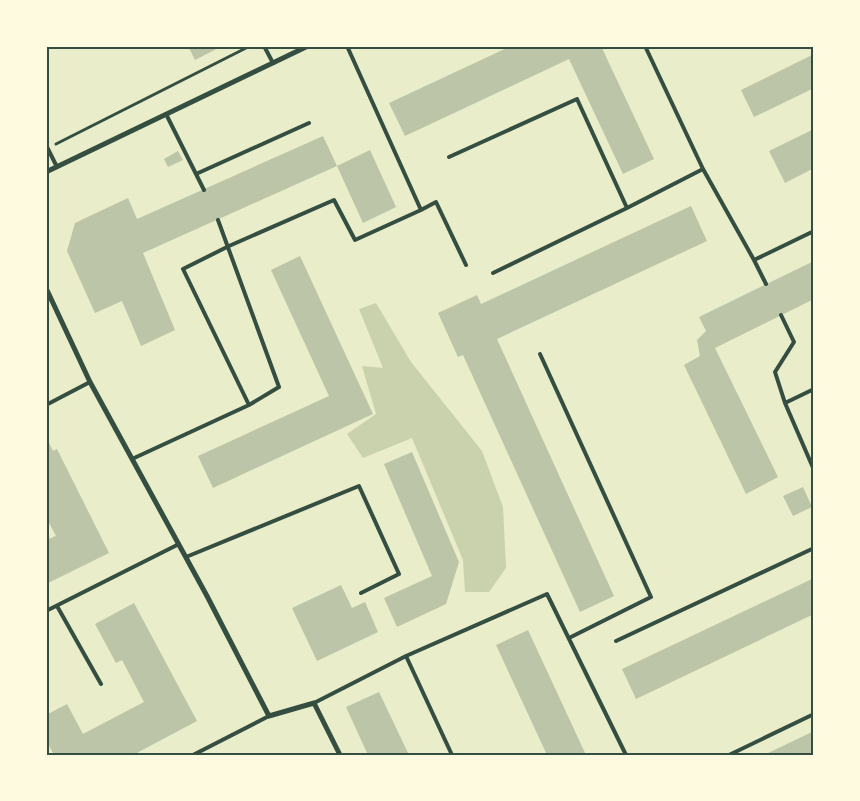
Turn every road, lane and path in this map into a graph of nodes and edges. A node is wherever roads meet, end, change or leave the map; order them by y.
1 (250, 46) edge
2 (264, 46) edge
3 (308, 46) edge
4 (347, 46) edge
5 (645, 46) edge
6 (273, 63) junction
7 (166, 114) junction
8 (309, 123) dead end
9 (47, 147) edge
10 (449, 157) dead end
11 (57, 168) junction
12 (703, 169) junction
13 (46, 172) edge
14 (196, 174) junction
15 (204, 190) dead end
16 (627, 208) junction
17 (421, 210) junction
18 (218, 220) dead end
19 (814, 231) edge
20 (229, 246) junction
21 (754, 260) junction
22 (466, 265) dead end
23 (492, 273) dead end
24 (766, 284) dead end
25 (46, 288) edge
26 (781, 315) dead end
27 (540, 354) dead end
28 (90, 382) junction
29 (814, 389) edge
30 (46, 404) edge
31 (784, 404) junction
32 (249, 405) junction
33 (132, 459) junction
34 (814, 470) edge
35 (179, 544) junction
36 (814, 548) edge
37 (186, 557) junction
38 (362, 593) dead end
39 (57, 606) junction
40 (46, 611) edge
41 (569, 638) junction
42 (616, 641) dead end
43 (406, 656) junction
44 (102, 684) dead end
45 (314, 703) junction
46 (814, 714) edge
47 (269, 716) junction
48 (193, 755) edge
49 (340, 755) edge
50 (452, 755) edge
51 (626, 755) edge
52 (729, 755) edge

1 - 9 path
2 - 6 lane
3 - 6 street
4 - 17 lane
5 - 12 lane
6 - 7 street
7 - 11 street
7 - 14 lane
8 - 14 lane
9 - 11 lane
10 - 16 lane
11 - 13 street
12 - 16 lane
12 - 21 lane
14 - 15 lane
16 - 23 lane
17 - 20 lane
17 - 22 lane
18 - 20 lane
19 - 21 lane
20 - 32 lane
20 - 32 lane
21 - 24 lane
25 - 28 street
26 - 31 lane
27 - 41 lane
28 - 30 lane
28 - 33 street
29 - 31 lane
31 - 34 lane
32 - 33 lane
33 - 35 street
35 - 37 street
35 - 39 lane
36 - 42 lane
37 - 38 lane
37 - 47 street
39 - 40 lane
39 - 44 lane
41 - 43 lane
41 - 51 lane
43 - 45 lane
43 - 50 lane
45 - 47 street
45 - 49 street
46 - 52 lane
47 - 48 lane

